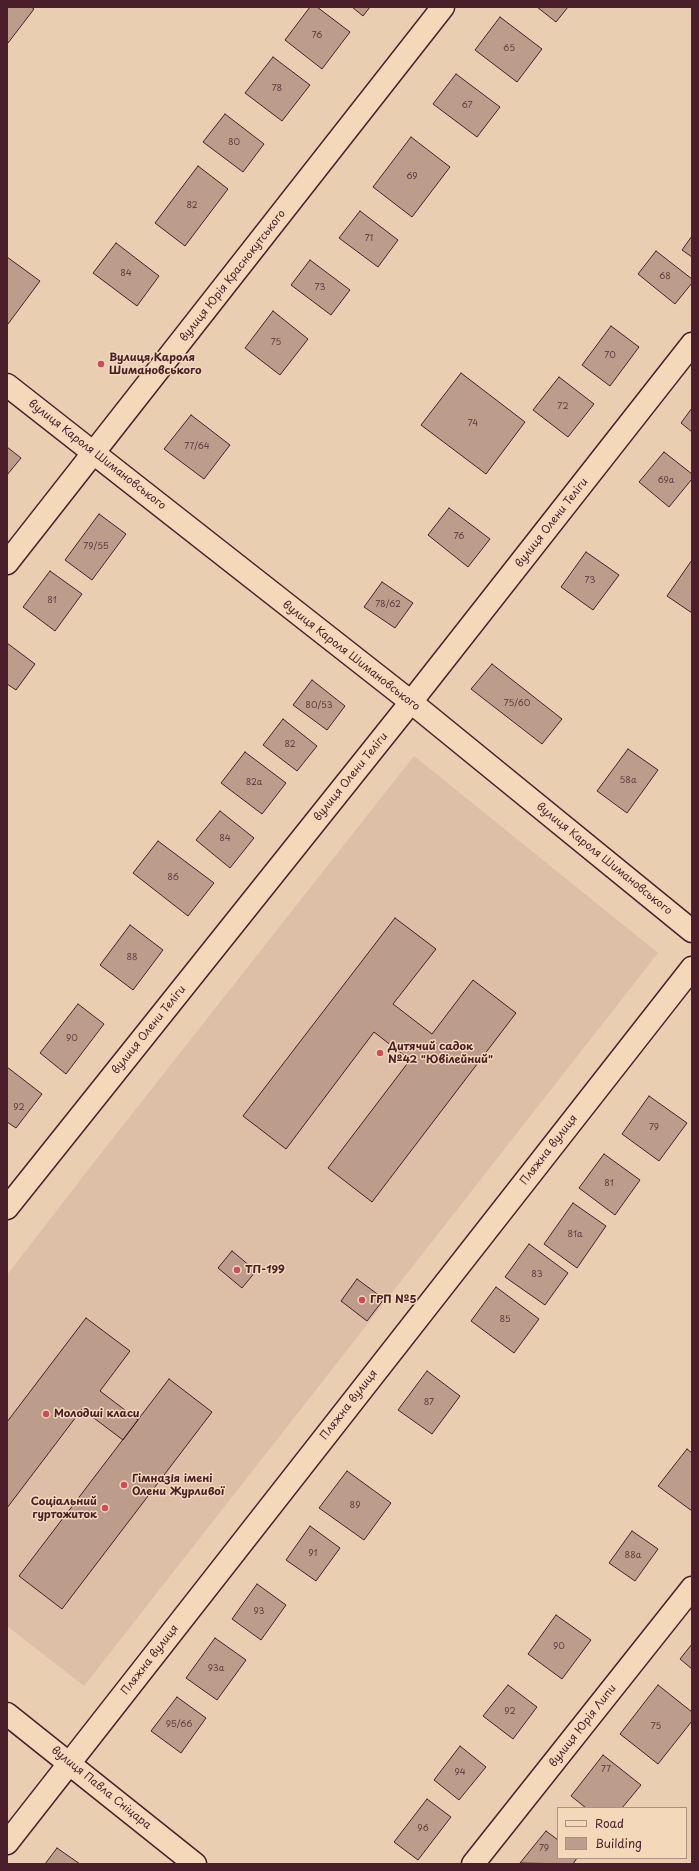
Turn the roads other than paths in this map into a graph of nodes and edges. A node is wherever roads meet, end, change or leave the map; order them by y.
1 (443, 7) edge
2 (692, 344) edge
3 (7, 385) edge
4 (94, 453) junction
5 (7, 563) edge
6 (411, 702) junction
7 (692, 930) edge
8 (692, 968) edge
9 (7, 1208) edge
10 (692, 1588) edge
11 (7, 1714) edge
12 (70, 1762) junction
13 (7, 1843) edge
14 (195, 1864) edge
15 (473, 1864) edge

1 - 4 street, вулиця Юрія Краснокутського
2 - 6 street, вулиця Олени Теліги
3 - 4 street, вулиця Кароля Шимановського
4 - 5 street, вулиця Юрія Краснокутського
4 - 6 street, вулиця Кароля Шимановського
6 - 7 street, вулиця Кароля Шимановського
6 - 9 street, вулиця Олени Теліги
8 - 12 street, Пляжна вулиця
10 - 15 street, вулиця Юрія Липи
11 - 12 street, вулиця Павла Сніцара
12 - 13 street, Пляжна вулиця
12 - 14 street, вулиця Павла Сніцара

